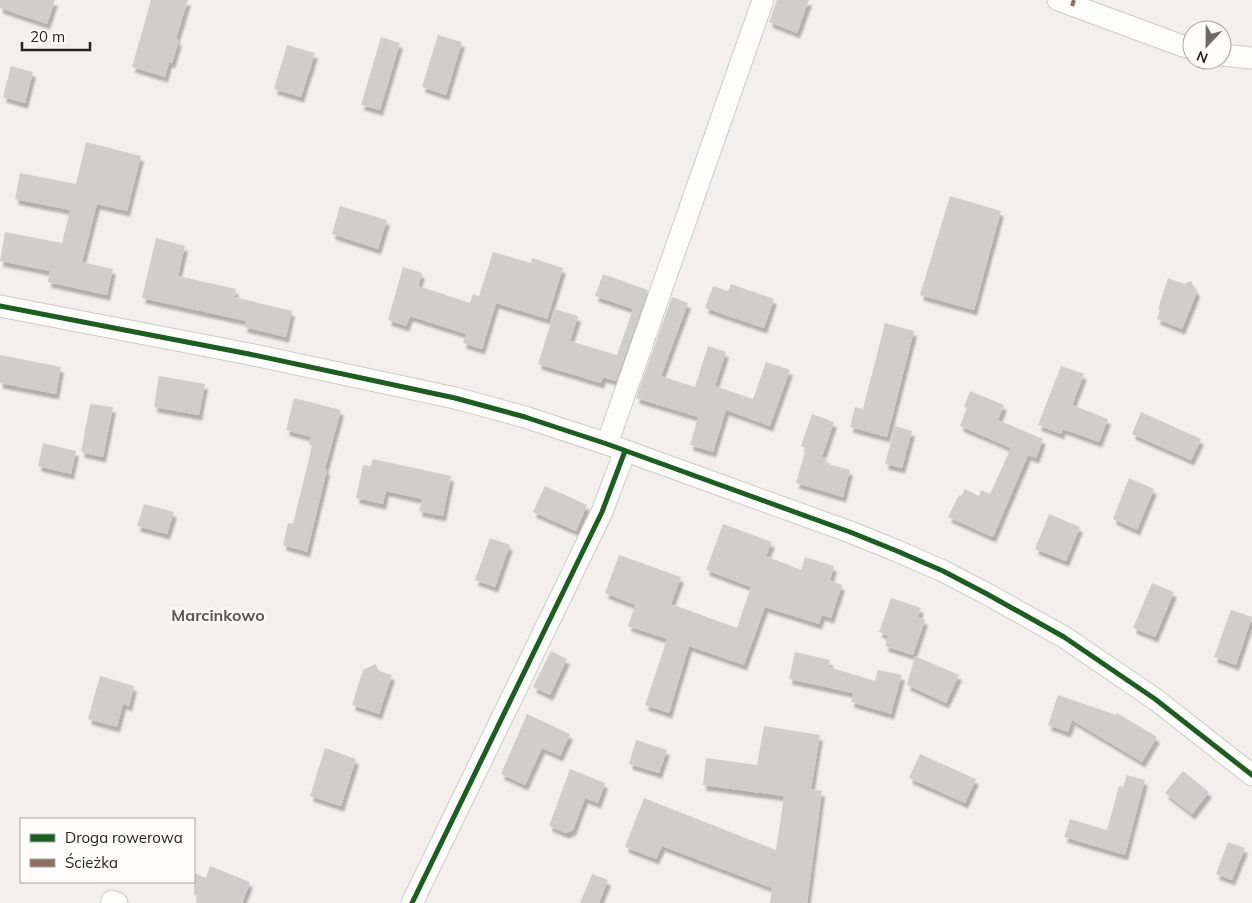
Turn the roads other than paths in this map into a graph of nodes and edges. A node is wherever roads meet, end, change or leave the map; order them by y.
1 (764, 0) edge
2 (1068, 2) edge
3 (1182, 46) edge
4 (1232, 56) edge
5 (1252, 58) edge
6 (0, 306) edge
7 (616, 448) junction
8 (1252, 775) edge
9 (412, 903) edge

1 - 7 street
2 - 3 street
4 - 5 street
6 - 7 street
7 - 8 street
7 - 9 street

